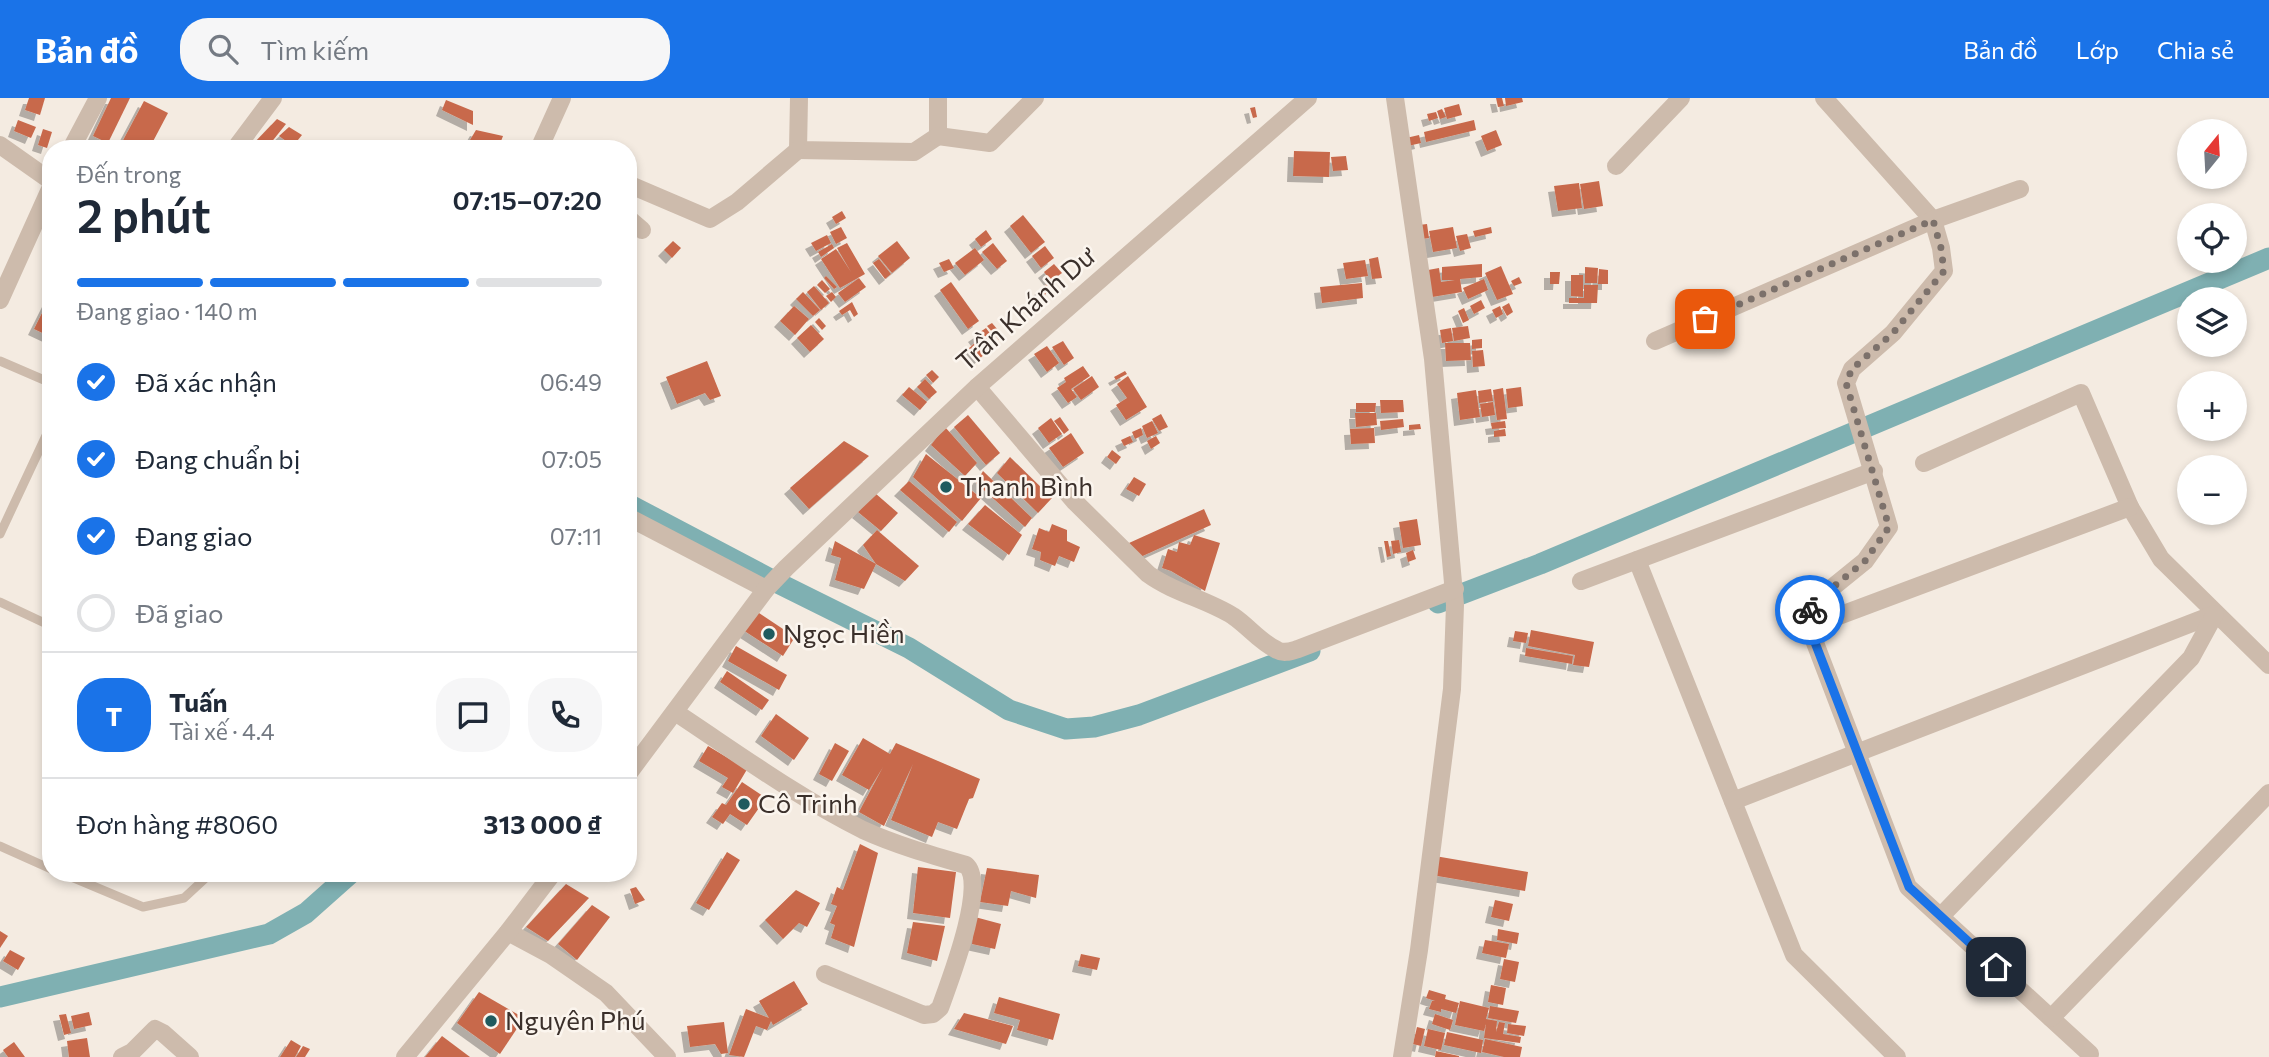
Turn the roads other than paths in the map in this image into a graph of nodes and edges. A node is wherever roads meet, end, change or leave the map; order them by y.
1 (98, 98) edge
2 (273, 98) edge
3 (562, 98) edge
4 (799, 98) edge
5 (938, 98) edge
6 (1035, 98) edge
7 (1308, 98) edge
8 (1395, 98) edge
9 (1681, 98) edge
10 (1824, 98) edge
11 (938, 136) junction
12 (76, 140) edge
13 (242, 140) edge
14 (545, 140) edge
15 (0, 145) edge
16 (798, 150) junction
17 (1616, 166) dead end
18 (42, 175) edge
19 (637, 188) edge
20 (2020, 189) dead end
21 (42, 207) edge
22 (1933, 220) junction
23 (0, 300) edge
24 (1655, 341) dead end
25 (0, 360) edge
26 (42, 379) edge
27 (977, 387) junction
28 (42, 444) edge
29 (1924, 463) dead end
30 (1874, 471) junction
31 (2130, 507) junction
32 (637, 522) edge
33 (0, 534) edge
34 (1637, 560) junction
35 (1581, 581) dead end
36 (768, 587) junction
37 (1455, 596) junction
38 (0, 602) edge
39 (2215, 614) junction
40 (42, 622) edge
41 (1809, 627) junction
42 (2269, 665) edge
43 (675, 712) junction
44 (1857, 752) junction
45 (637, 762) edge
46 (2269, 793) edge
47 (1733, 801) junction
48 (0, 846) edge
49 (42, 865) edge
50 (83, 882) edge
51 (201, 882) edge
52 (546, 882) edge
53 (1941, 916) junction
54 (508, 932) junction
55 (825, 974) dead end
56 (2051, 1018) junction
57 (2090, 1054) dead end
58 (121, 1057) edge
59 (189, 1057) edge
60 (405, 1057) edge
61 (667, 1057) edge
62 (1402, 1057) edge
63 (1897, 1057) edge

1 - 12 street
2 - 13 street
3 - 14 street
4 - 16 street
5 - 11 street
6 - 11 street
7 - 27 street, Trần Khánh Dư
8 - 37 street
9 - 17 street
10 - 22 street
11 - 16 street
15 - 18 street
16 - 19 street
20 - 22 street
21 - 23 street
22 - 24 street
22 - 30 street
25 - 26 lane
27 - 36 street, Trần Khánh Dư
27 - 37 street
28 - 33 lane
29 - 31 street
30 - 34 street
30 - 41 street
31 - 39 street
31 - 41 street
32 - 36 street
34 - 35 street
34 - 47 street
36 - 43 street
37 - 62 street
38 - 40 lane
39 - 42 street
39 - 44 street
39 - 53 street
41 - 44 street
43 - 45 street
43 - 55 street
44 - 47 street
44 - 53 street
46 - 56 street
47 - 63 street
48 - 49 lane
50 - 51 lane
52 - 54 street
53 - 56 street
54 - 60 street
54 - 61 street
56 - 57 street
58 - 59 street

